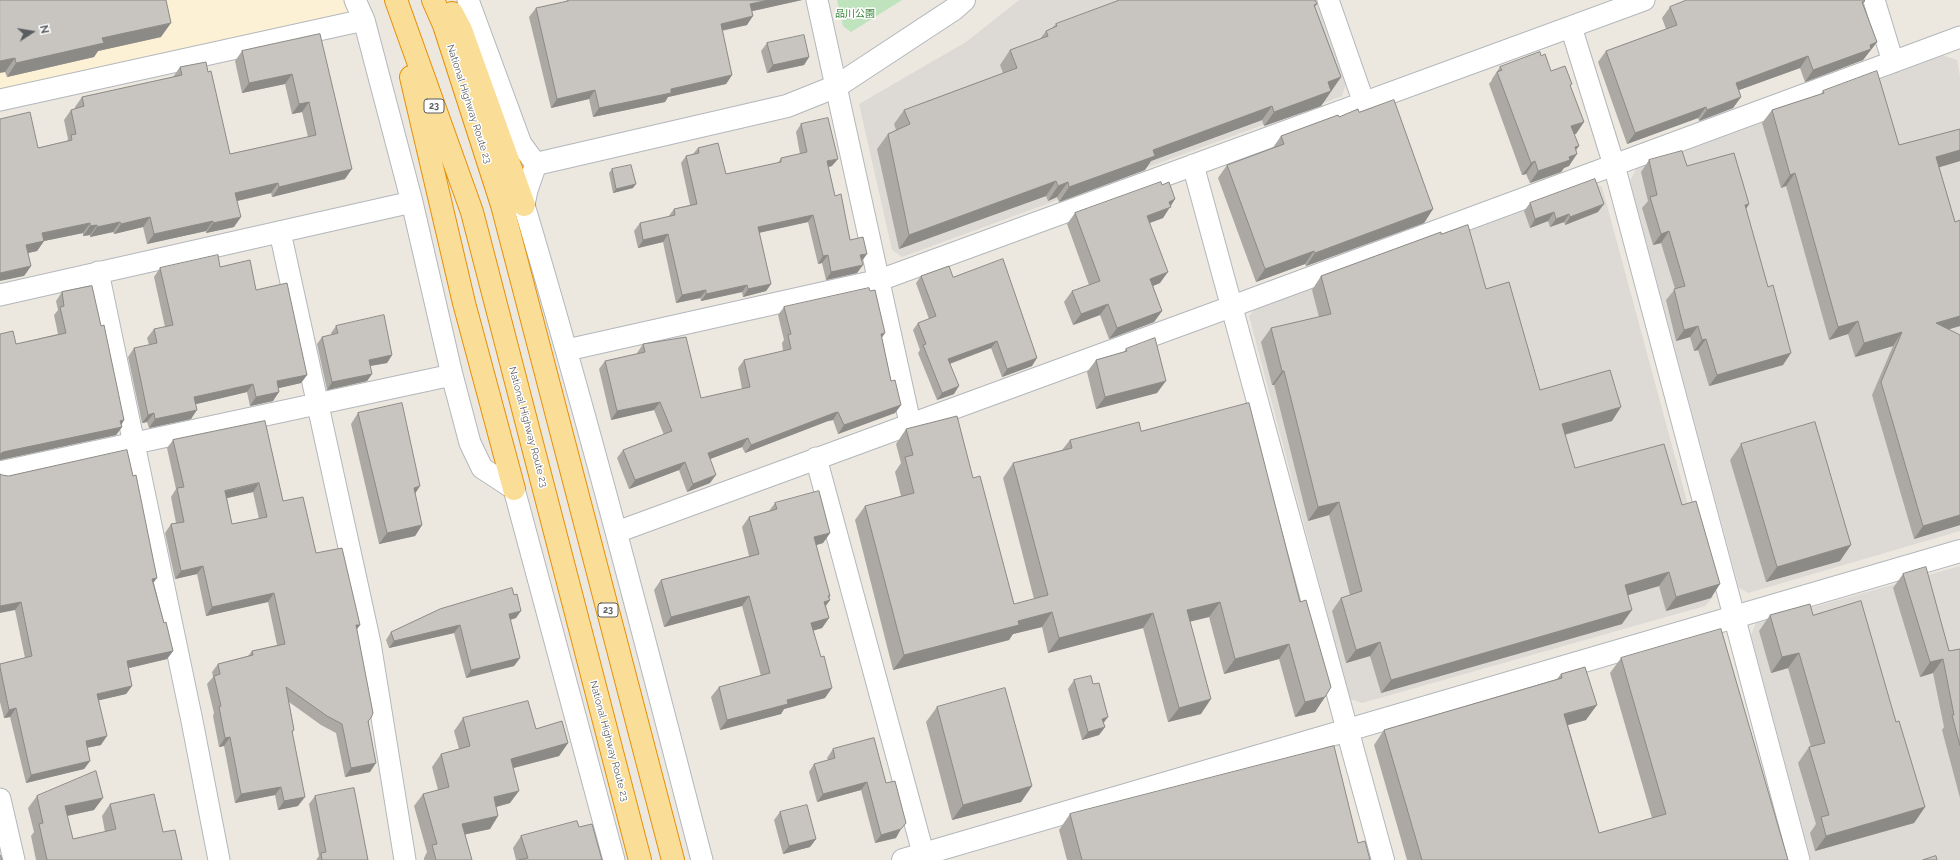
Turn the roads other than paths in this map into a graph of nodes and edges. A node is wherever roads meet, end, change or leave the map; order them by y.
1 (355, 0) edge
2 (392, 0) edge
3 (396, 0) edge
4 (433, 0) edge
5 (444, 0) edge
6 (468, 0) edge
7 (817, 0) edge
8 (1328, 0) edge
9 (1644, 0) edge
10 (1874, 0) edge
11 (956, 3) edge
12 (364, 20) junction
13 (1571, 27) junction
14 (1960, 37) edge
15 (1892, 62) junction
16 (837, 86) junction
17 (0, 100) edge
18 (1364, 103) junction
19 (536, 164) junction
20 (1193, 165) junction
21 (1614, 165) junction
22 (412, 202) junction
23 (524, 205) junction
24 (280, 232) junction
25 (98, 272) junction
26 (880, 280) junction
27 (0, 295) edge
28 (1233, 306) junction
29 (567, 350) junction
30 (452, 375) junction
31 (318, 404) junction
32 (910, 423) junction
33 (134, 443) junction
34 (816, 458) junction
35 (0, 472) edge
36 (514, 489) junction
37 (617, 532) junction
38 (1960, 551) edge
39 (1733, 618) junction
40 (1347, 730) junction
41 (0, 799) edge
42 (917, 858) edge
43 (14, 860) edge
44 (219, 860) edge
45 (404, 860) edge
46 (614, 860) edge
47 (640, 860) edge
48 (673, 860) edge
49 (702, 860) edge
50 (1382, 860) edge
51 (1799, 860) edge

1 - 12 street
2 - 36 highway
3 - 47 highway, National Highway Route 23 / 23
4 - 48 highway, National Highway Route 23 / 23
5 - 23 highway
6 - 19 street
7 - 16 street
8 - 18 street
9 - 13 street
10 - 15 street
11 - 16 street
12 - 17 street
12 - 22 street
13 - 18 street
13 - 21 street
14 - 15 street
15 - 21 street
16 - 19 street
16 - 26 street
18 - 20 street
19 - 23 street
20 - 26 street
20 - 28 street
21 - 28 street
21 - 39 street
22 - 24 street
22 - 30 street
23 - 29 street
24 - 25 street
24 - 31 street
25 - 27 street
25 - 33 street
26 - 29 street
26 - 32 street
28 - 32 street
28 - 40 street
29 - 37 street
30 - 31 street
30 - 36 street
31 - 33 street
31 - 45 street
32 - 34 street
33 - 35 street
33 - 44 street
34 - 37 street
34 - 42 street
36 - 46 street
37 - 49 street
38 - 39 street
39 - 40 street
39 - 51 street
40 - 42 street
40 - 50 street
41 - 43 street

